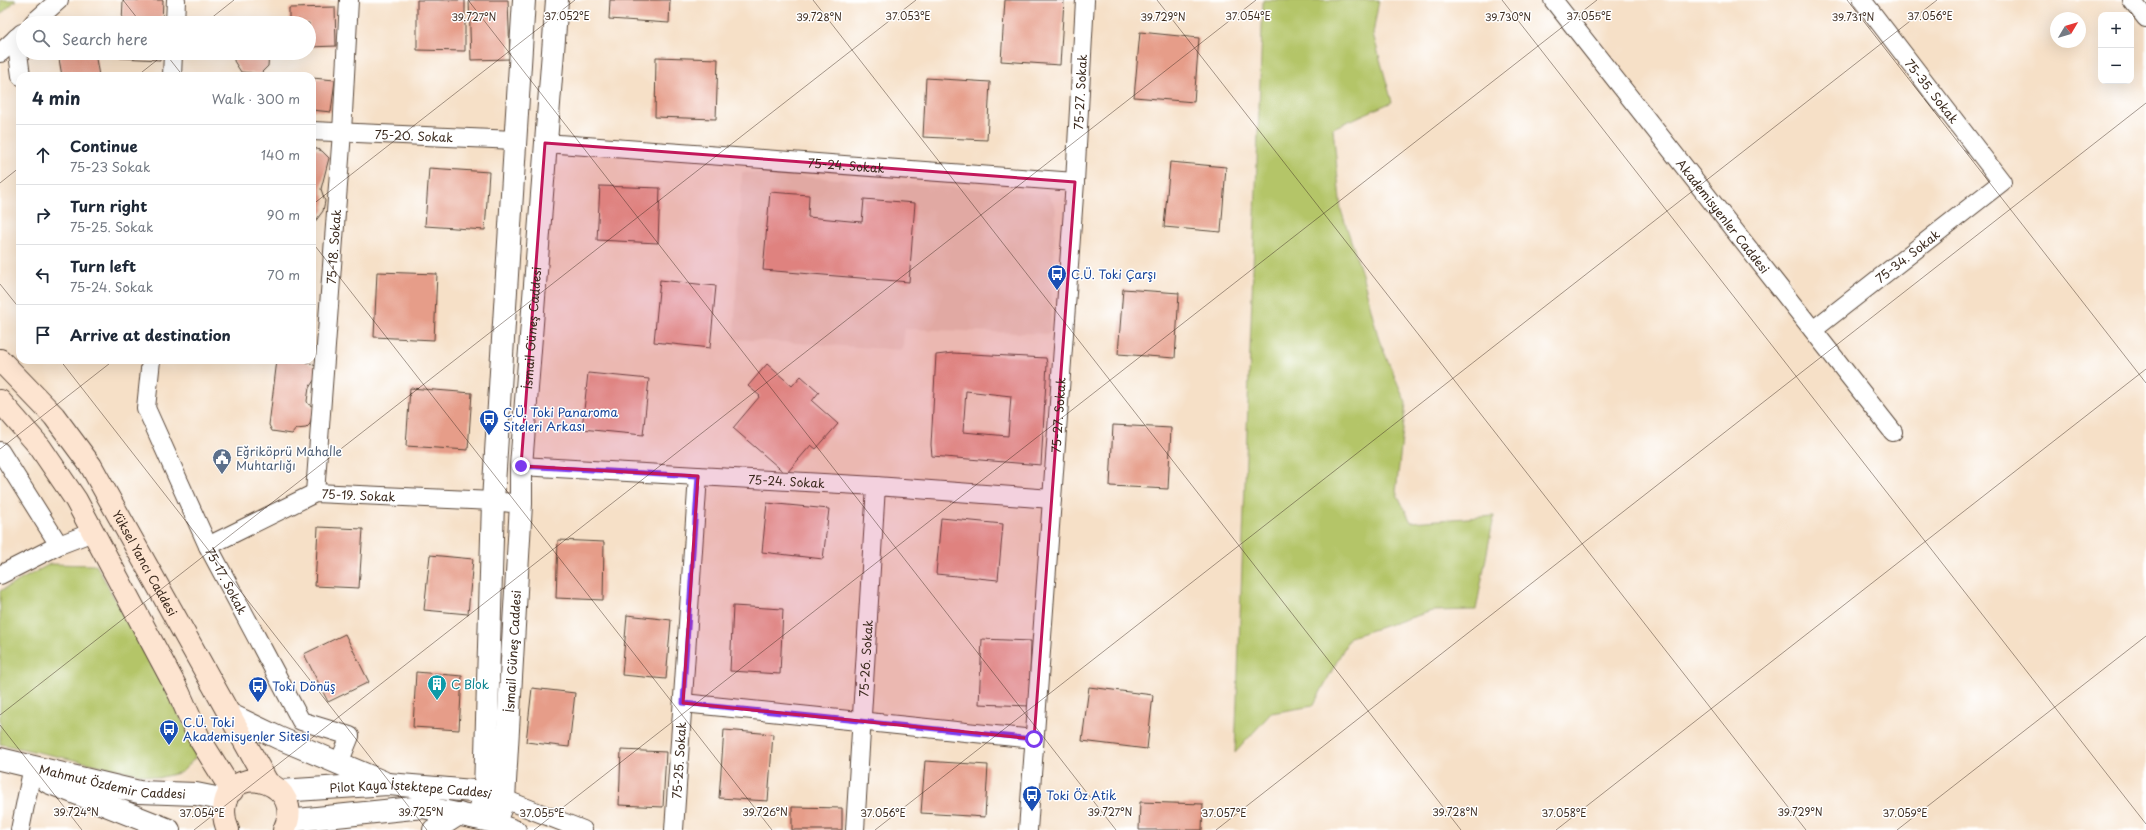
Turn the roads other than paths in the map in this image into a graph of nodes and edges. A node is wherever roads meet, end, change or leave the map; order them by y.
1 (59, 0) edge
2 (176, 0) edge
3 (349, 0) edge
4 (524, 0) edge
5 (558, 0) edge
6 (1085, 0) edge
7 (1553, 0) edge
8 (1862, 0) edge
9 (2132, 0) edge
10 (41, 16) edge
11 (175, 16) edge
12 (2146, 18) edge
13 (16, 39) edge
14 (0, 53) edge
15 (20, 60) edge
16 (173, 60) edge
17 (20, 72) edge
18 (172, 72) edge
19 (316, 131) edge
20 (342, 132) junction
21 (516, 140) junction
22 (545, 143) junction
23 (1075, 182) junction
24 (2002, 182) joint
25 (1813, 330) junction
26 (0, 360) edge
27 (150, 364) edge
28 (0, 401) edge
29 (1892, 432) dead end
30 (0, 451) edge
31 (521, 466) junction
32 (698, 476) junction
33 (876, 486) junction
34 (316, 493) junction
35 (1052, 499) junction
36 (493, 501) junction
37 (520, 504) junction
38 (93, 532) junction
39 (59, 545) junction
40 (208, 546) junction
41 (0, 575) edge
42 (683, 703) junction
43 (229, 714) junction
44 (862, 721) junction
45 (1034, 739) junction
46 (0, 759) edge
47 (339, 763) junction
48 (0, 764) edge
49 (31, 776) junction
50 (388, 784) junction
51 (273, 786) junction
52 (494, 795) junction
53 (229, 796) junction
54 (477, 818) junction
55 (285, 828) edge
56 (20, 830) edge
57 (169, 830) edge
58 (228, 830) edge
59 (434, 830) edge
60 (517, 830) edge
61 (583, 830) edge
62 (674, 830) edge
63 (855, 830) edge
64 (1028, 830) edge

1 - 10 street
2 - 11 street
3 - 20 street, 75-18. Sokak
4 - 21 street, İsmail Güneş Caddesi
5 - 22 street, İsmail Güneş Caddesi
6 - 23 street, 75-27. Sokak
7 - 25 street, Akademisyenler Caddesi
8 - 24 street, 75-35. Sokak
9 - 12 street
13 - 14 street
15 - 17 street
16 - 18 street
19 - 20 street, 75-20. Sokak
20 - 21 street, 75-20. Sokak
20 - 34 street, 75-18. Sokak
21 - 36 street, İsmail Güneş Caddesi
22 - 23 street, 75-24. Sokak
22 - 31 street, İsmail Güneş Caddesi
23 - 35 street, 75-27. Sokak
24 - 25 street, 75-34. Sokak
25 - 29 street, Akademisyenler Caddesi
26 - 43 main road, Yüksel Yancı Caddesi
27 - 40 street, 75-17. Sokak
28 - 38 main road
30 - 39 street
31 - 32 street, 75-24. Sokak
31 - 37 street, İsmail Güneş Caddesi
32 - 33 street, 75-24. Sokak
32 - 42 street, 75-25. Sokak
33 - 35 street, 75-24. Sokak
33 - 44 street, 75-26. Sokak
34 - 36 street, 75-19. Sokak
34 - 40 street, 75-19. Sokak
35 - 45 street, 75-27. Sokak
36 - 37 street, 75-19. Sokak
36 - 52 street, İsmail Güneş Caddesi
37 - 52 street, İsmail Güneş Caddesi
38 - 39 street
38 - 53 main road
39 - 41 street
40 - 47 street, 75-17. Sokak
42 - 44 street
42 - 62 street, 75-25. Sokak
43 - 47 street
43 - 51 main road, Yüksel Yancı Caddesi
44 - 45 street
44 - 63 street, 75-26. Sokak
45 - 64 street, 75-27. Sokak
46 - 53 street, Mahmut Özdemir Caddesi
47 - 50 street
48 - 49 street, Mahmut Özdemir Caddesi
49 - 56 street
49 - 57 street, Mahmut Özdemir Caddesi
50 - 51 street, Pilot Kaya İstektepe Caddesi
50 - 52 street, Pilot Kaya İstektepe Caddesi
51 - 53 main road
51 - 55 main road, Yüksel Yancı Caddesi
52 - 54 street, İsmail Güneş Caddesi
52 - 61 street, Pilot Kaya İstektepe Caddesi
53 - 58 main road
54 - 55 street, Pilot Kaya İstektepe Caddesi
54 - 59 street
54 - 60 street, Pilot Kaya İstektepe Caddesi

